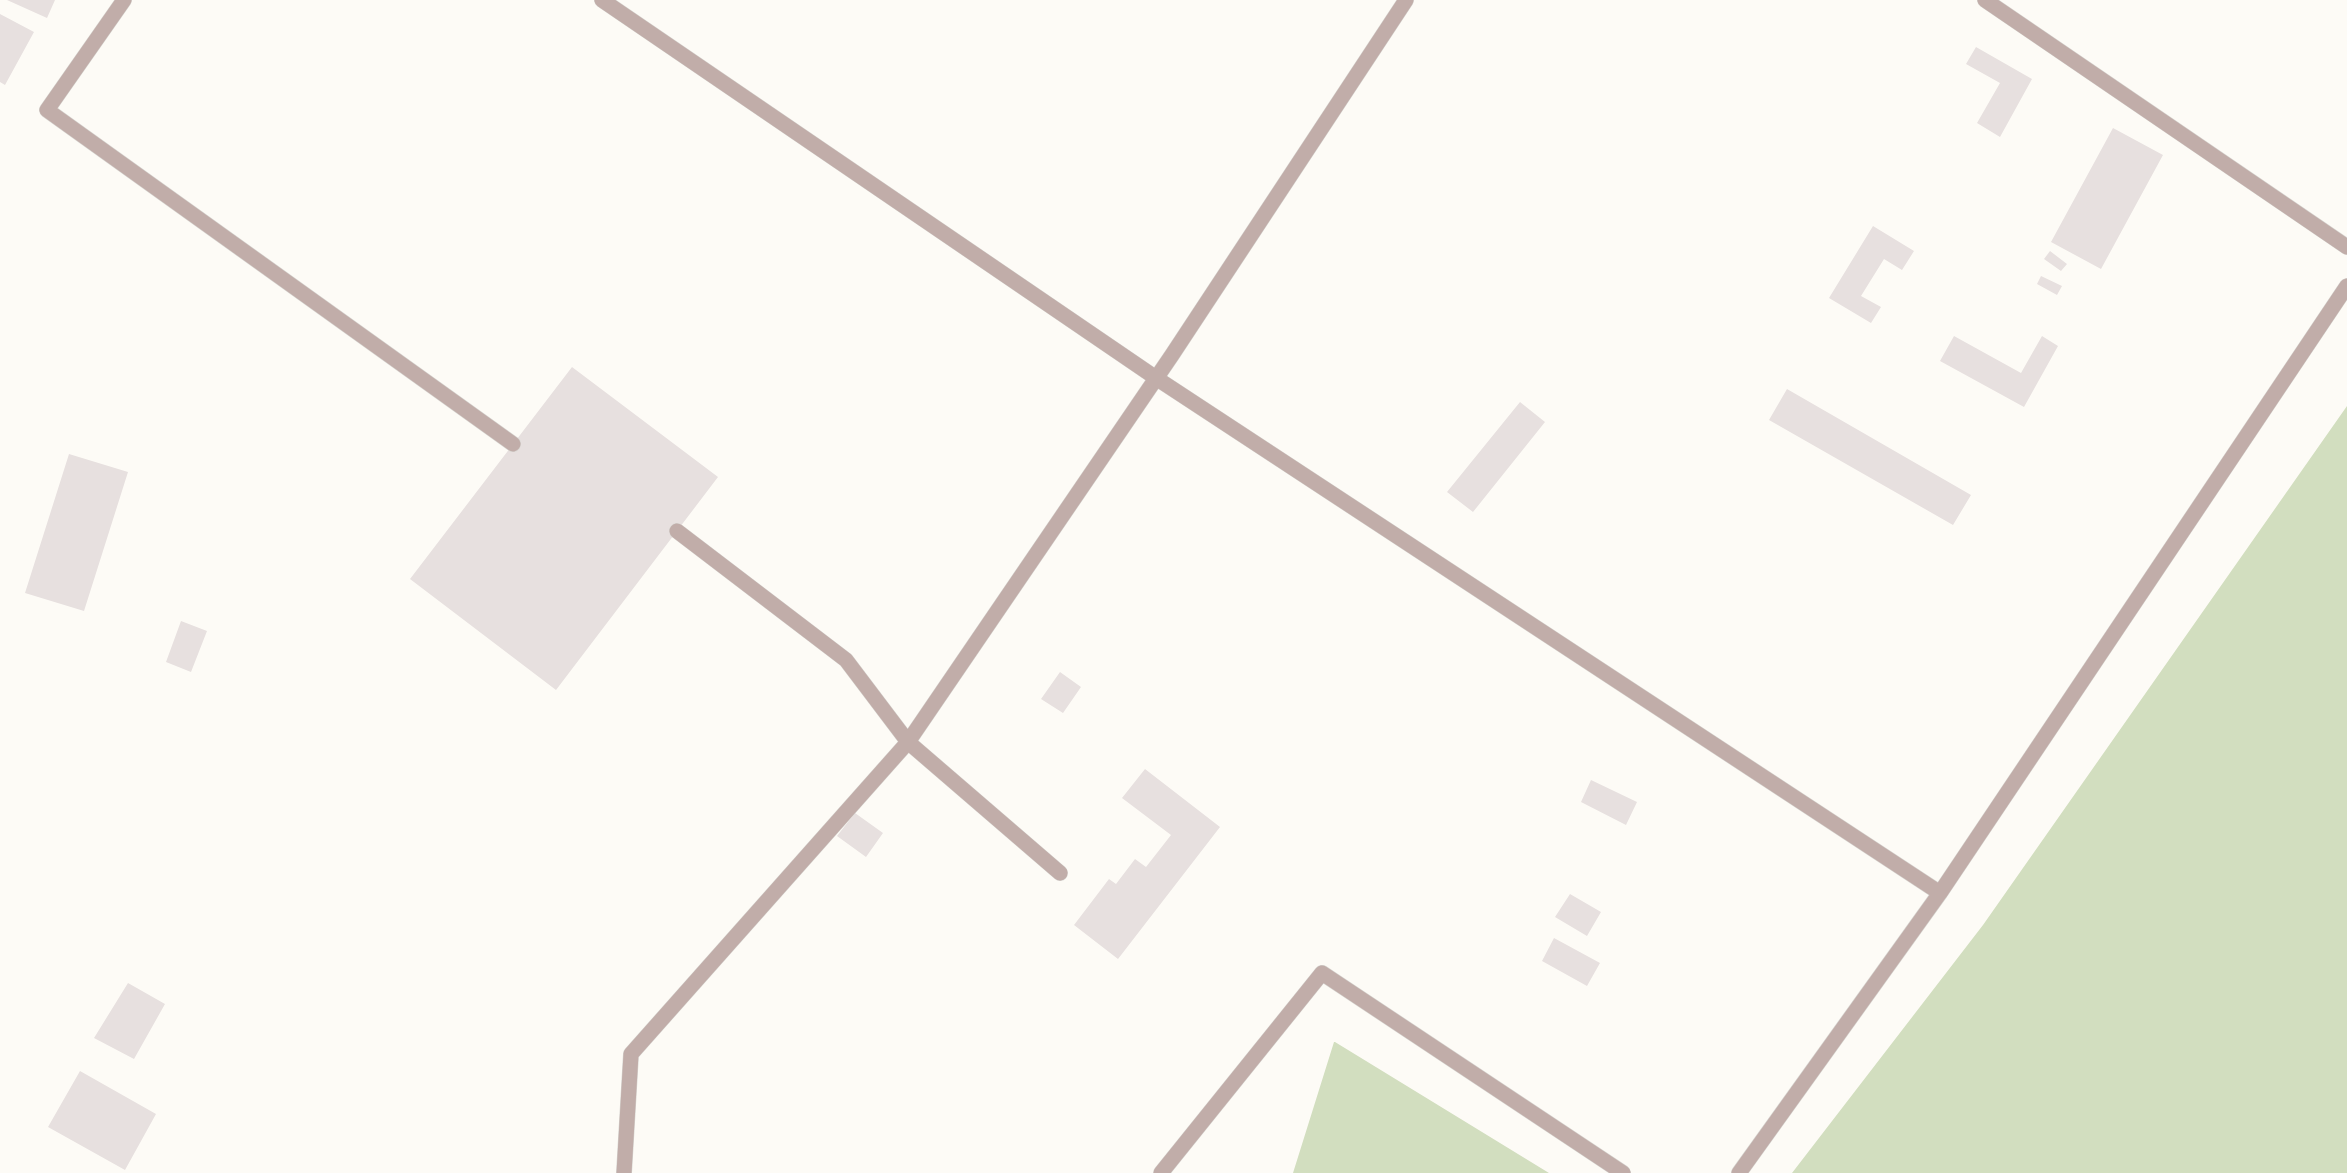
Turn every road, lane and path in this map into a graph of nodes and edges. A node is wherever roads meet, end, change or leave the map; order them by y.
1 (124, 0) edge
2 (602, 0) edge
3 (1406, 0) edge
4 (1985, 0) edge
5 (2347, 248) edge
6 (2347, 286) edge
7 (1156, 378) junction
8 (513, 444) dead end
9 (677, 531) dead end
10 (908, 742) junction
11 (1060, 873) dead end
12 (1940, 893) junction
13 (624, 1173) edge
14 (1161, 1173) edge
15 (1623, 1173) edge
16 (1739, 1173) edge

1 - 8 lane
2 - 7 lane
3 - 7 lane
4 - 5 lane
6 - 12 lane
7 - 10 lane
7 - 12 lane
9 - 10 lane
10 - 11 lane
10 - 13 lane
12 - 16 lane
14 - 15 lane

